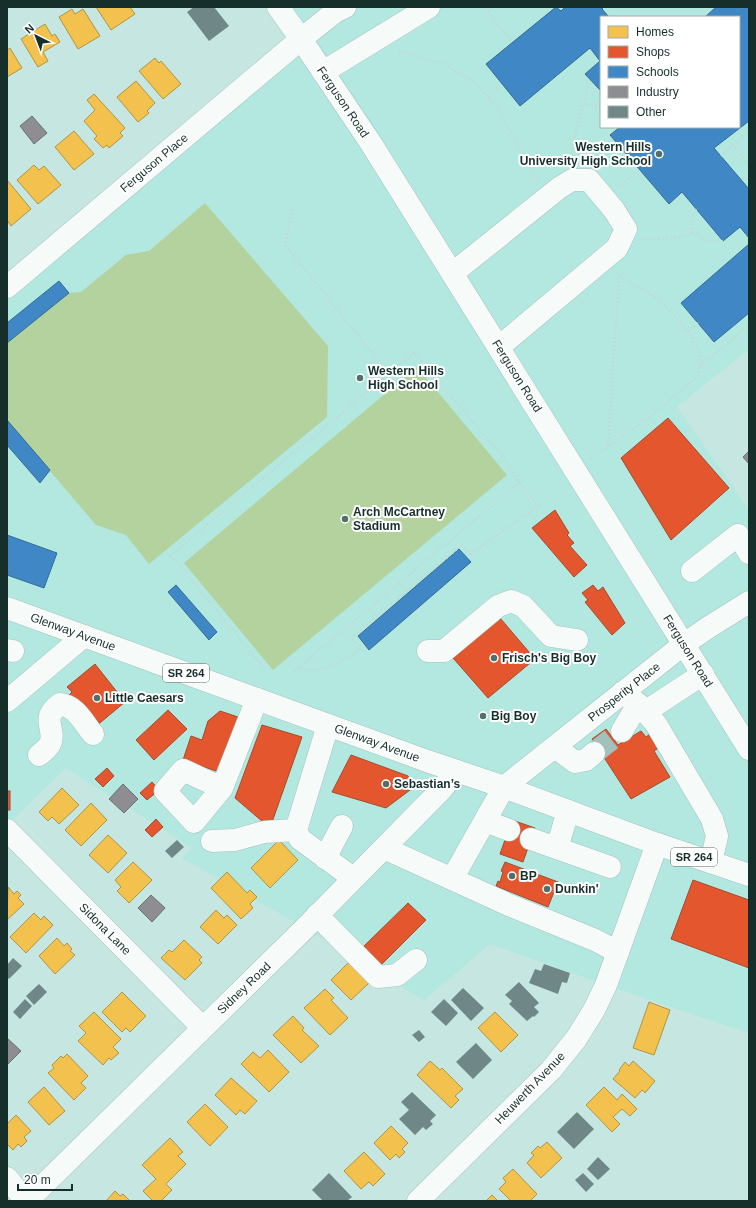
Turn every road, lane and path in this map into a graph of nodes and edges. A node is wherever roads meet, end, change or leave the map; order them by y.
1 (278, 7) edge
2 (345, 7) edge
3 (429, 7) edge
4 (488, 7) edge
5 (301, 39) junction
6 (373, 41) junction
7 (514, 41) dead end
8 (323, 72) junction
9 (591, 80) dead end
10 (502, 84) dead end
11 (488, 97) junction
12 (584, 104) junction
13 (600, 107) edge
14 (749, 130) edge
15 (732, 145) junction
16 (721, 156) dead end
17 (749, 165) edge
18 (639, 169) dead end
19 (572, 180) junction
20 (546, 198) junction
21 (605, 199) junction
22 (696, 209) dead end
23 (292, 210) dead end
24 (626, 228) junction
25 (693, 233) junction
26 (723, 241) dead end
27 (600, 263) junction
28 (453, 273) junction
29 (619, 275) junction
30 (7, 287) edge
31 (698, 323) dead end
32 (749, 326) edge
33 (688, 331) junction
34 (499, 347) junction
35 (699, 367) junction
36 (389, 373) junction
37 (608, 446) junction
38 (575, 469) junction
39 (519, 483) junction
40 (749, 552) edge
41 (692, 571) dead end
42 (749, 602) edge
43 (7, 608) edge
44 (84, 636) junction
45 (577, 640) dead end
46 (684, 644) junction
47 (428, 651) dead end
48 (263, 667) dead end
49 (299, 668) junction
50 (292, 673) dead end
51 (703, 674) junction
52 (257, 699) junction
53 (7, 701) edge
54 (635, 703) junction
55 (328, 725) junction
56 (622, 731) tunnel mouth
57 (93, 734) dead end
58 (555, 747) junction
59 (749, 749) edge
60 (594, 753) tunnel mouth
61 (39, 755) dead end
62 (456, 770) junction
63 (504, 787) junction
64 (222, 788) dead end
65 (568, 811) junction
66 (485, 821) junction
67 (342, 826) dead end
68 (7, 830) edge
69 (296, 830) junction
70 (509, 830) dead end
71 (531, 840) dead end
72 (212, 841) dead end
73 (657, 844) junction
74 (384, 848) junction
75 (557, 848) junction
76 (325, 858) junction
77 (711, 862) junction
78 (610, 867) dead end
79 (744, 868) edge
80 (353, 878) junction
81 (452, 879) junction
82 (317, 916) junction
83 (618, 952) junction
84 (416, 960) dead end
85 (203, 1028) junction
86 (7, 1178) edge
87 (27, 1201) edge
88 (418, 1201) edge

1 - 5 street, Ferguson Road
2 - 5 street, Ferguson Place
3 - 6 street
4 - 7 path
5 - 8 street, Ferguson Road
5 - 30 street, Ferguson Place
6 - 8 street
6 - 11 path
8 - 28 street, Ferguson Road
9 - 12 path
10 - 11 path
11 - 20 path
12 - 13 path
12 - 19 path
14 - 15 path
15 - 16 path
15 - 17 path
18 - 21 path
19 - 20 street
19 - 21 street
20 - 28 street
21 - 24 street
22 - 25 path
23 - 36 path
24 - 25 path
24 - 27 street
25 - 26 path
27 - 29 path
27 - 34 street
28 - 34 street, Ferguson Road
29 - 33 path
29 - 37 path
31 - 33 path
32 - 35 path
33 - 35 path
34 - 38 street, Ferguson Road
35 - 37 path
36 - 39 path
36 - 48 path
37 - 38 path
38 - 46 street, Ferguson Road
39 - 49 path
39 - 49 path
40 - 41 street
42 - 46 street, Prosperity Place
43 - 44 street, Glenway Avenue / SR 264
44 - 52 street, Glenway Avenue / SR 264
44 - 53 street
45 - 47 street
46 - 51 street, Ferguson Road
46 - 54 street, Prosperity Place
49 - 50 path
51 - 54 street
51 - 59 street, Ferguson Road
52 - 55 street, Glenway Avenue / SR 264
52 - 64 street
54 - 56 street
54 - 58 street, Prosperity Place
54 - 77 street
55 - 62 street, Glenway Avenue / SR 264
55 - 69 street
57 - 61 street
58 - 60 street
58 - 63 street, Prosperity Place
62 - 63 street, Glenway Avenue / SR 264
62 - 74 street, Sidney Road
63 - 65 street, Glenway Avenue / SR 264
63 - 66 street
65 - 73 street, Glenway Avenue / SR 264
65 - 75 street
66 - 70 street
66 - 81 street
67 - 76 street
68 - 85 street, Sidona Lane
69 - 72 street
69 - 76 street
71 - 75 street
73 - 77 street, Glenway Avenue / SR 264
73 - 83 street, Heuwerth Avenue
74 - 80 street, Sidney Road
74 - 81 street
75 - 78 street
76 - 80 street
77 - 79 street, Glenway Avenue / SR 264
80 - 82 street, Sidney Road
81 - 83 street
82 - 84 street
82 - 85 street, Sidney Road
83 - 88 street, Heuwerth Avenue
85 - 87 street, Sidney Road
86 - 87 street

